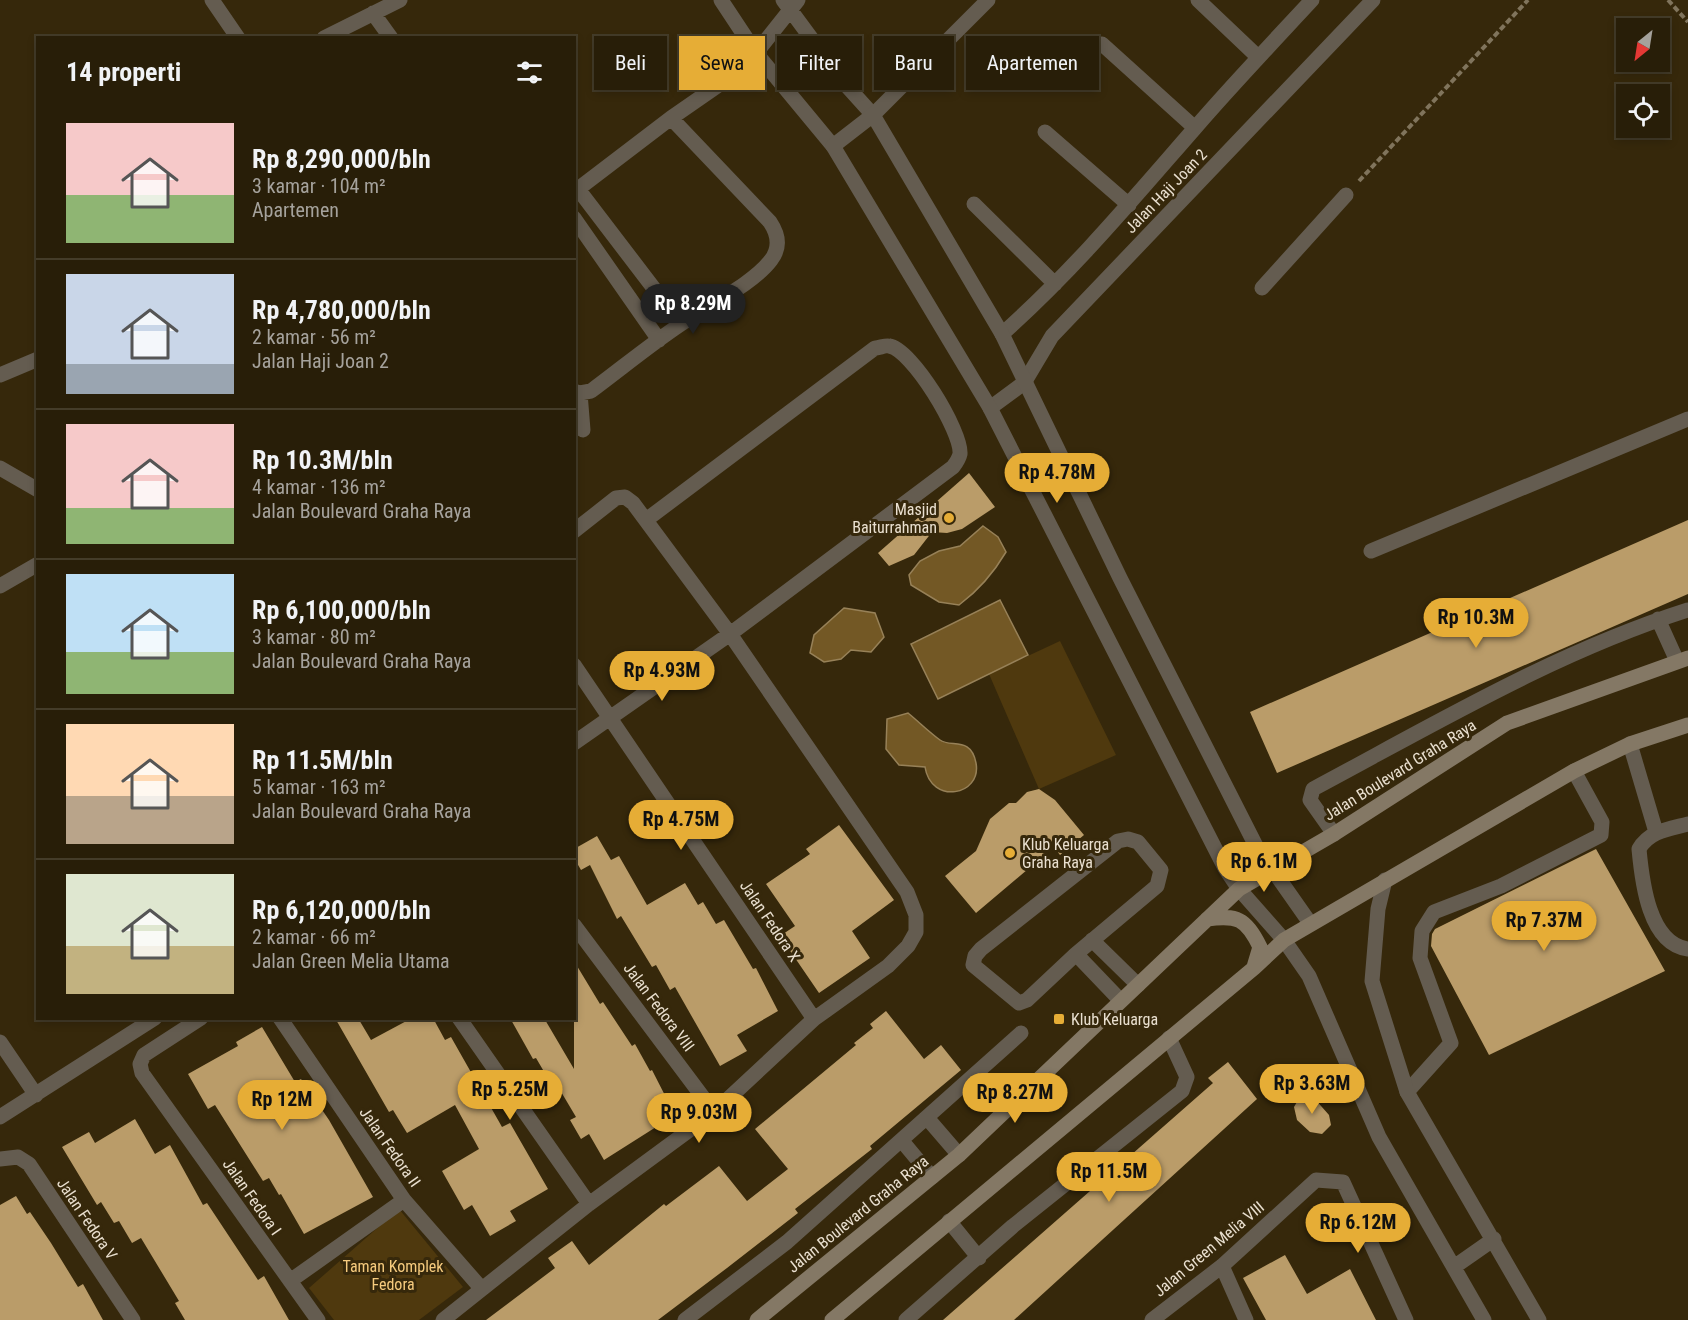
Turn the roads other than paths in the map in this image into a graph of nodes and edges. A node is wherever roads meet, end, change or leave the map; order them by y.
1 (212, 0) edge
2 (400, 0) edge
3 (721, 0) edge
4 (988, 0) edge
5 (1198, 0) edge
6 (1312, 0) edge
7 (1373, 0) edge
8 (790, 3) edge
9 (373, 13) junction
10 (237, 36) edge
11 (328, 36) edge
12 (390, 36) edge
13 (745, 36) edge
14 (765, 40) edge
15 (1102, 44) dead end
16 (1258, 57) junction
17 (765, 64) edge
18 (711, 90) edge
19 (873, 115) junction
20 (671, 118) junction
21 (1195, 128) junction
22 (1045, 132) dead end
23 (833, 146) junction
24 (576, 190) edge
25 (1346, 195) road end
26 (974, 204) dead end
27 (1129, 205) junction
28 (576, 221) edge
29 (1055, 284) junction
30 (1262, 288) dead end
31 (681, 324) junction
32 (1002, 334) junction
33 (659, 340) junction
34 (36, 360) edge
35 (0, 375) edge
36 (1024, 383) junction
37 (577, 392) edge
38 (990, 408) junction
39 (1688, 419) edge
40 (584, 430) dead end
41 (0, 468) edge
42 (36, 489) edge
43 (646, 520) junction
44 (576, 529) edge
45 (1371, 551) dead end
46 (36, 565) edge
47 (0, 586) edge
48 (1688, 610) edge
49 (1658, 620) junction
50 (730, 634) junction
51 (1682, 659) edge
52 (576, 668) edge
53 (611, 718) junction
54 (1688, 725) edge
55 (576, 742) edge
56 (1630, 744) junction
57 (1574, 771) junction
58 (1688, 824) edge
59 (1656, 832) junction
60 (1334, 834) junction
61 (1272, 869) junction
62 (1385, 880) junction
63 (1239, 889) junction
64 (1207, 919) junction
65 (1310, 923) junction
66 (576, 928) edge
67 (1092, 940) junction
68 (1284, 940) junction
69 (1688, 950) edge
70 (1076, 954) junction
71 (1254, 968) junction
72 (1138, 985) junction
73 (1120, 1000) junction
74 (814, 1019) junction
75 (152, 1020) edge
76 (198, 1020) edge
77 (281, 1020) edge
78 (460, 1020) edge
79 (1021, 1033) dead end
80 (1169, 1038) junction
81 (0, 1042) edge
82 (1407, 1092) junction
83 (36, 1095) junction
84 (714, 1112) junction
85 (0, 1117) edge
86 (928, 1119) junction
87 (902, 1141) junction
88 (958, 1155) junction
89 (0, 1159) edge
90 (932, 1177) junction
91 (404, 1200) junction
92 (589, 1204) junction
93 (949, 1221) junction
94 (1494, 1239) junction
95 (980, 1258) junction
96 (1222, 1266) junction
97 (1454, 1267) junction
98 (290, 1281) junction
99 (481, 1288) junction
100 (133, 1320) edge
101 (318, 1320) edge
102 (443, 1320) edge
103 (684, 1320) edge
104 (757, 1320) edge
105 (832, 1320) edge
106 (906, 1320) edge
107 (1152, 1320) edge
108 (1246, 1320) edge
109 (1406, 1320) edge
110 (1484, 1320) edge
111 (1539, 1320) edge

1 - 10 street
2 - 9 street
3 - 13 street
4 - 19 street
5 - 16 street
6 - 16 street
7 - 36 street, Jalan Haji Joan 2
8 - 14 street
8 - 19 street
9 - 11 street
9 - 12 street
15 - 21 street
16 - 21 street
17 - 23 street
18 - 20 street
19 - 23 street
19 - 32 street
20 - 24 street
20 - 31 street
21 - 27 street
22 - 27 street
23 - 38 street
24 - 31 street
25 - 30 street
26 - 29 street
27 - 29 street
28 - 33 street
29 - 32 street
31 - 33 street
32 - 36 street
33 - 37 street
34 - 35 street
36 - 38 street, Jalan Haji Joan 2
36 - 61 street
37 - 40 street
38 - 63 street
39 - 45 street
41 - 42 street
43 - 44 street
43 - 50 street
43 - 50 street
46 - 47 street
48 - 49 street
49 - 51 street
49 - 60 street
50 - 53 street
50 - 74 street
51 - 60 main road, Jalan Boulevard Graha Raya
52 - 53 street, Jalan Fedora X
53 - 55 street
53 - 74 street, Jalan Fedora X
54 - 56 main road
56 - 57 main road
56 - 59 street
57 - 62 main road
57 - 82 street
58 - 59 street
59 - 69 street
60 - 61 main road, Jalan Boulevard Graha Raya
61 - 63 main road, Jalan Boulevard Graha Raya
61 - 65 street
62 - 65 main road
62 - 82 street
63 - 64 main road, Jalan Boulevard Graha Raya
63 - 68 street
64 - 71 main road
64 - 72 main road, Jalan Boulevard Graha Raya
65 - 68 main road
66 - 84 street, Jalan Fedora VIII
67 - 70 street
67 - 70 street
67 - 72 street
68 - 71 main road
68 - 97 street
70 - 73 street
71 - 80 main road
72 - 73 main road, Jalan Boulevard Graha Raya
73 - 88 main road, Jalan Boulevard Graha Raya
74 - 84 street
75 - 83 street
76 - 98 street, Jalan Fedora I
77 - 91 street, Jalan Fedora II
78 - 92 street
79 - 86 street
80 - 93 main road
80 - 95 street
81 - 83 street
82 - 94 street
83 - 85 street
84 - 92 street
86 - 87 street
86 - 88 street
87 - 90 street
87 - 103 street
88 - 90 main road, Jalan Boulevard Graha Raya
89 - 100 street, Jalan Fedora V
90 - 104 main road, Jalan Boulevard Graha Raya
91 - 98 street
91 - 99 street, Jalan Fedora II
92 - 99 street
93 - 95 street
93 - 105 main road
94 - 97 street
94 - 111 street
95 - 106 street
96 - 107 street, Jalan Green Melia VIII
96 - 108 street
96 - 109 street, Jalan Green Melia VIII
97 - 110 street
98 - 101 street, Jalan Fedora I
99 - 102 street

